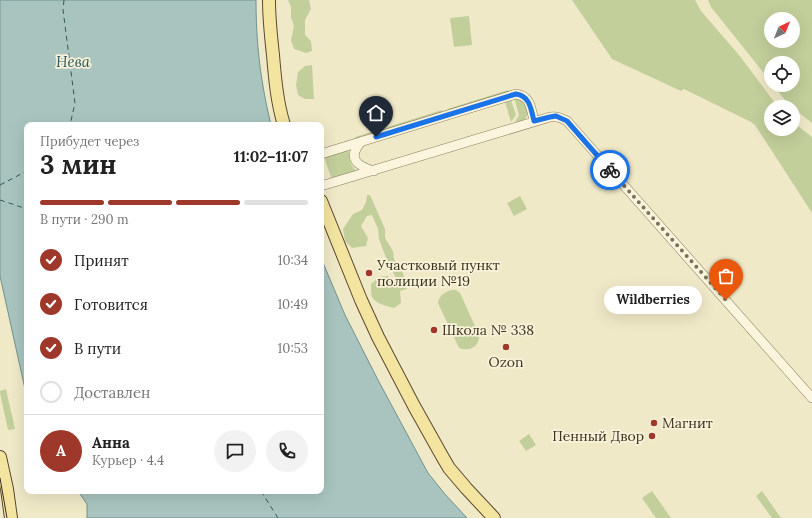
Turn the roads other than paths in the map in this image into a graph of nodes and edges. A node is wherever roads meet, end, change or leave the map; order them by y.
1 (269, 0) edge
2 (276, 0) edge
3 (534, 121) junction
4 (283, 122) edge
5 (291, 122) edge
6 (362, 141) junction
7 (324, 153) edge
8 (374, 171) junction
9 (324, 185) edge
10 (324, 208) edge
11 (324, 228) edge
12 (812, 398) edge
13 (0, 457) edge
14 (11, 518) edge
15 (484, 518) edge
16 (494, 518) edge

1 - 4 main road
2 - 5 main road
3 - 6 street
3 - 8 street
3 - 12 street
6 - 7 street
6 - 8 street
8 - 9 street
10 - 16 main road
11 - 15 main road
13 - 14 main road

